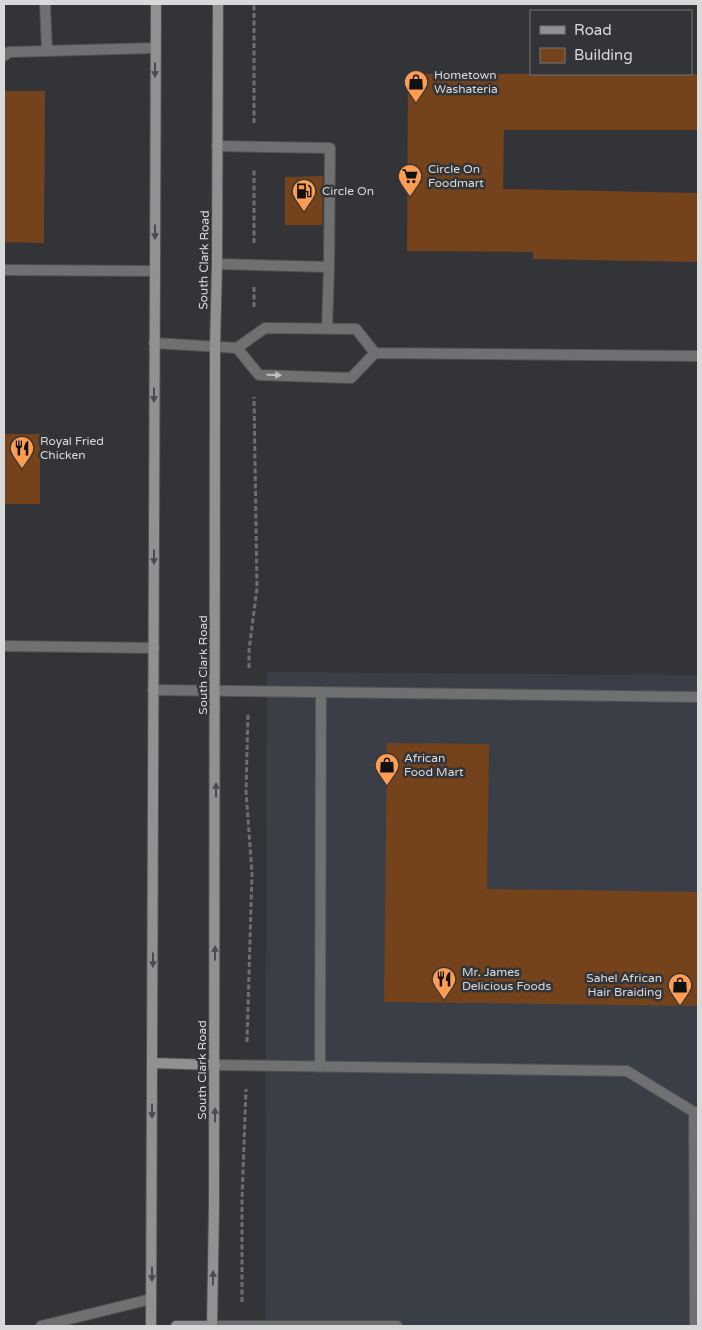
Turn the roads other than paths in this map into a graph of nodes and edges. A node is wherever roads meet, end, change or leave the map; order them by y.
1 (45, 4) edge
2 (156, 4) edge
3 (218, 4) edge
4 (155, 48) junction
5 (47, 51) junction
6 (4, 56) edge
7 (217, 146) junction
8 (217, 264) junction
9 (329, 267) junction
10 (4, 270) edge
11 (155, 271) junction
12 (327, 329) junction
13 (154, 343) junction
14 (215, 347) junction
15 (238, 348) junction
16 (375, 352) junction
17 (698, 356) edge
18 (4, 646) edge
19 (154, 648) junction
20 (153, 690) junction
21 (216, 691) junction
22 (320, 692) junction
23 (698, 697) edge
24 (152, 1063) junction
25 (215, 1066) junction
26 (320, 1067) junction
27 (696, 1112) edge
28 (152, 1299) junction
29 (46, 1326) edge
30 (151, 1326) edge
31 (176, 1326) edge
32 (212, 1326) edge
33 (242, 1326) edge
34 (397, 1326) edge
35 (695, 1326) edge

1 - 5 lane
2 - 4 main road
3 - 7 main road, South Clark Road
4 - 5 lane
4 -> 11 main road
5 - 6 lane
7 - 8 main road, South Clark Road
7 - 9 lane
8 - 9 lane
8 - 14 main road, South Clark Road
9 - 12 lane
10 - 11 lane
11 - 13 main road
12 - 15 lane
12 - 16 lane
13 - 14 lane
13 -> 19 main road
14 - 15 lane
14 - 21 main road, South Clark Road
15 -> 16 lane
16 - 17 lane
18 - 19 lane
19 - 20 main road
20 - 21 lane
20 -> 24 main road
21 - 22 lane
25 -> 21 main road, South Clark Road
22 - 23 lane
22 - 26 lane
24 - 25 main road
24 -> 28 main road
25 - 26 lane
32 -> 25 main road, South Clark Road
26 - 27 lane
27 - 35 lane
28 - 29 lane
28 - 30 main road
31 - 32 main road
32 - 33 lane
33 - 34 lane

